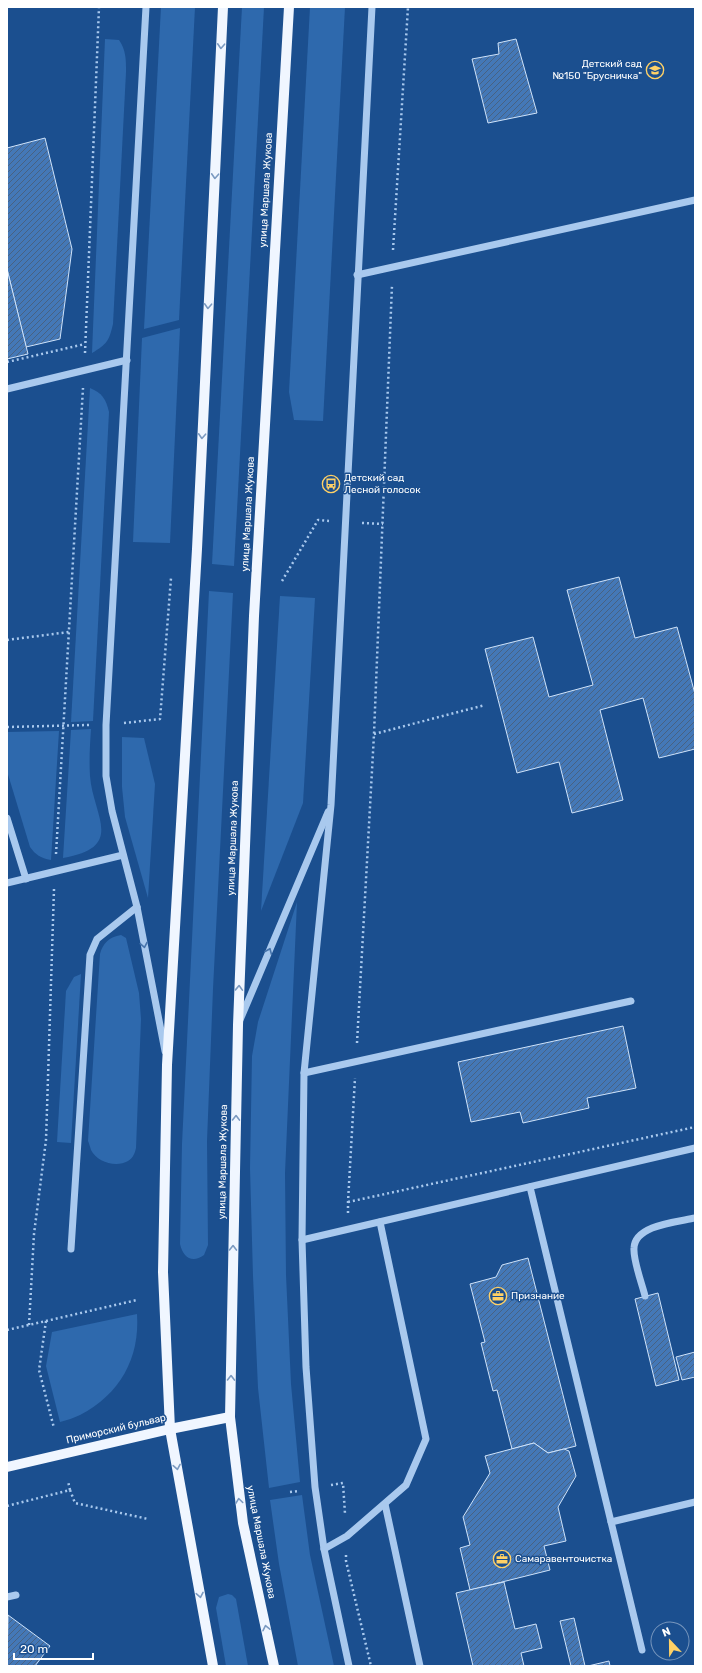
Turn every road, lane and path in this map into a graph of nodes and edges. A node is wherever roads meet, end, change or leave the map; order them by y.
1 (99, 7) edge
2 (146, 7) edge
3 (223, 7) edge
4 (289, 7) edge
5 (372, 7) edge
6 (408, 7) edge
7 (695, 200) edge
8 (392, 268) junction
9 (357, 275) junction
10 (85, 344) junction
11 (127, 360) junction
12 (7, 362) edge
13 (84, 370) junction
14 (7, 389) edge
15 (345, 522) junction
16 (383, 524) junction
17 (171, 578) dead end
18 (282, 581) dead end
19 (69, 632) junction
20 (7, 640) edge
21 (486, 705) dead end
22 (106, 725) junction
23 (64, 726) junction
24 (7, 727) edge
25 (374, 734) junction
26 (331, 805) junction
27 (7, 818) edge
28 (123, 855) junction
29 (55, 871) junction
30 (26, 879) junction
31 (7, 883) edge
32 (137, 907) junction
33 (632, 1001) dead end
34 (238, 1025) junction
35 (356, 1061) junction
36 (167, 1065) junction
37 (304, 1073) junction
38 (695, 1127) edge
39 (695, 1148) edge
40 (530, 1187) junction
41 (348, 1202) junction
42 (695, 1218) edge
43 (380, 1222) junction
44 (350, 1229) junction
45 (302, 1240) junction
46 (71, 1249) dead end
47 (645, 1296) dead end
48 (137, 1300) dead end
49 (46, 1321) junction
50 (29, 1325) junction
51 (7, 1330) edge
52 (230, 1417) junction
53 (54, 1428) dead end
54 (170, 1429) junction
55 (7, 1467) edge
56 (68, 1481) dead end
57 (342, 1483) dead end
58 (70, 1490) junction
59 (695, 1502) edge
60 (384, 1504) junction
61 (7, 1506) edge
62 (148, 1519) dead end
63 (611, 1522) junction
64 (347, 1536) junction
65 (324, 1549) junction
66 (16, 1595) dead end
67 (7, 1597) edge
68 (642, 1650) dead end
69 (213, 1666) edge
70 (274, 1666) edge
71 (349, 1666) edge
72 (371, 1666) edge
73 (420, 1666) edge

1 - 10 path
2 - 11 street
3 -> 36 main road
34 -> 4 main road, улица Маршала Жукова
5 - 9 street
6 - 8 path
7 - 8 street
8 - 9 street
8 - 16 path
9 - 15 street
10 - 12 path
10 - 13 path
11 - 13 street
11 - 22 street
13 - 14 street
13 - 19 path
15 - 16 path
15 - 18 path
15 - 26 street
16 - 25 path
17 - 22 path
19 - 20 path
19 - 23 path
21 - 25 path
22 - 23 path
22 - 28 street
23 - 24 path
23 - 29 path
25 - 35 path
34 -> 26 street
26 - 37 street
27 - 30 street
28 - 29 street
28 - 32 street
29 - 30 street
29 - 50 path
30 - 31 street
32 -> 36 street
32 - 46 street
33 - 35 street
52 -> 34 main road, улица Маршала Жукова
35 - 37 street
35 - 41 path
36 - 54 main road
37 - 45 street
38 - 41 path
39 - 40 street
40 - 43 street
40 - 63 street
41 - 44 path
42 - 47 street
43 - 44 street
43 - 60 street
44 - 45 street
45 - 65 street
48 - 49 path
49 - 50 path
49 - 53 path
50 - 51 path
52 - 54 main road, Приморский бульвар
70 -> 52 main road, улица Маршала Жукова
54 - 55 main road, Приморский бульвар
54 -> 69 main road
56 - 58 path
57 - 64 path
58 - 61 path
58 - 62 path
59 - 63 street
60 - 64 street
60 - 73 street
63 - 68 street
64 - 65 street
64 - 72 path
65 - 71 street
66 - 67 street

